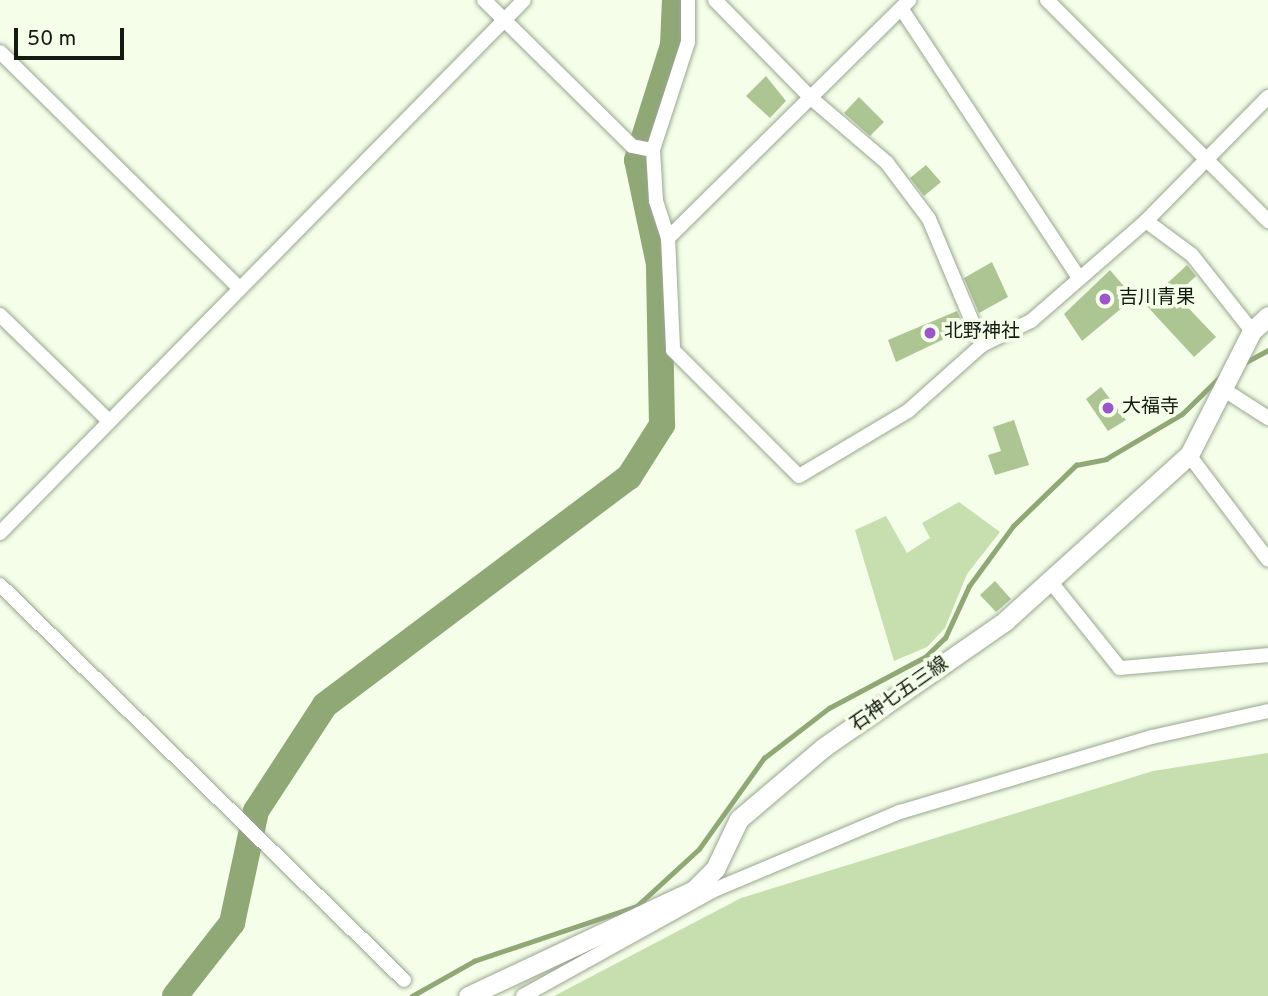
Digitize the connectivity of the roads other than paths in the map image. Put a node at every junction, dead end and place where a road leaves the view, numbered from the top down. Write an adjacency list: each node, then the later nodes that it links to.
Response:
1 (484, 0): 7 (street)
2 (524, 0): 7 (street)
3 (688, 0): 11 (street)
4 (715, 0): 9 (street)
5 (1047, 0): 12 (street)
6 (905, 4): 9 (street); 16 (street)
7 (505, 20): 11 (street); 17 (street)
8 (0, 52): 17 (street)
9 (811, 97): 15 (street); 21 (street)
10 (1268, 97): 12 (street)
11 (651, 149): 15 (street)
12 (1207, 159): 13 (street); 14 (street)
13 (1146, 221): 16 (street); 20 (street)
14 (1268, 221)
15 (668, 238): 21 (street)
16 (1079, 278): 21 (street)
17 (237, 287): 24 (street)
18 (0, 315): 24 (street)
19 (1268, 316): 20 (main road, 石神七五三線)
20 (1252, 331): 22 (main road, 石神七五三線)
21 (982, 345)
22 (1226, 391): 23 (street); 25 (main road, 石神七五三線)
23 (1268, 418)
24 (109, 421): 26 (street)
25 (1189, 455): 27 (street); 28 (main road, 石神七五三線)
26 (0, 533)
27 (1268, 560)
28 (1051, 582): 30 (street); 33 (main road, 石神七五三線)
29 (0, 585): 32 (street)
30 (1268, 655)
31 (1268, 711): 34 (street)
32 (404, 980)
33 (468, 996)
34 (523, 996)

